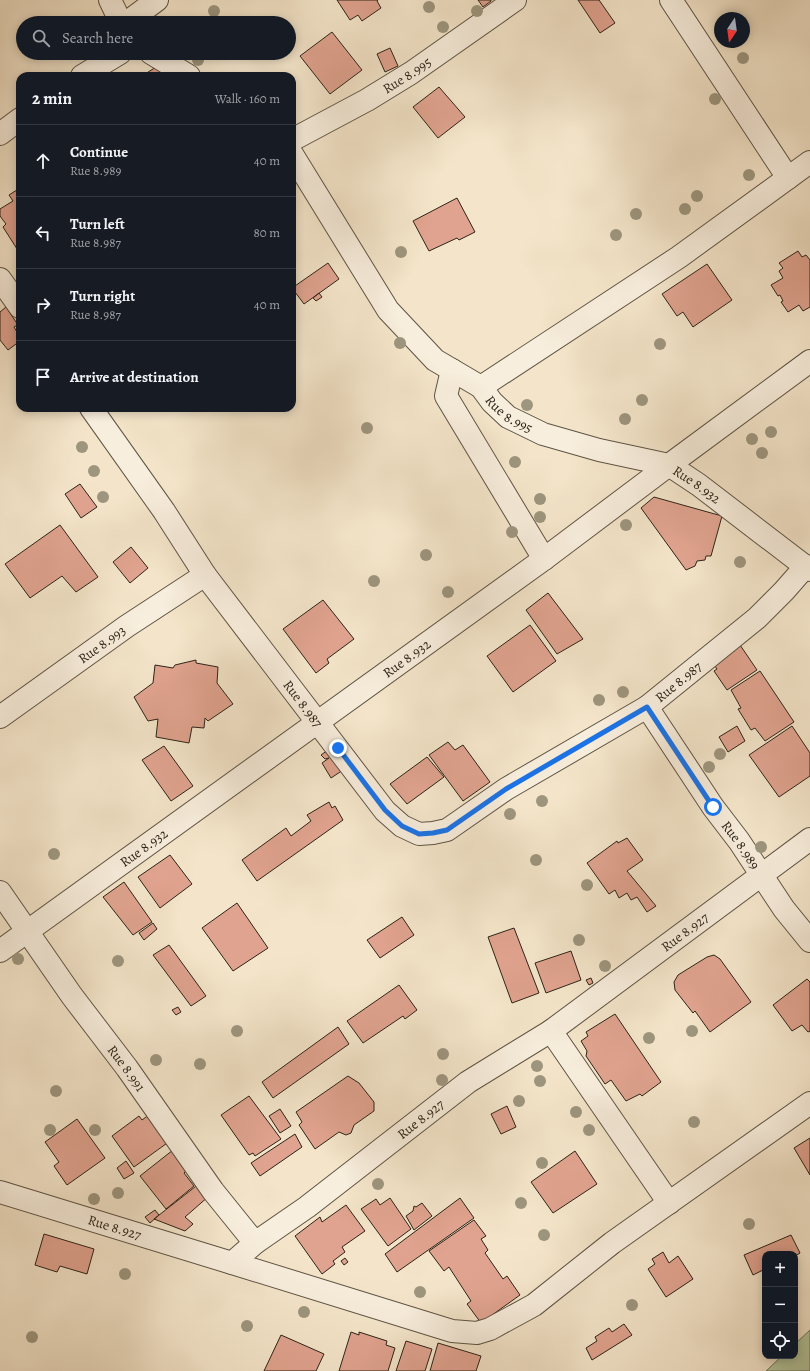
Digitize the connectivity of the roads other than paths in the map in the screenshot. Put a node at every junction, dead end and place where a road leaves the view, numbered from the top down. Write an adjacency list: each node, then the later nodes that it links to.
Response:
1 (110, 0): 5 (street)
2 (156, 0): 6 (street)
3 (515, 0): 13 (street, Rue 8.995)
4 (671, 0): 16 (street)
5 (118, 16)
6 (135, 16)
7 (108, 60): 9 (street)
8 (163, 60): 10 (street)
9 (89, 72)
10 (182, 72)
11 (16, 122): 12 (street)
12 (0, 134)
13 (296, 138)
14 (296, 160): 20 (street, Rue 8.995)
15 (810, 162): 16 (street)
16 (788, 178): 21 (street)
17 (0, 279): 18 (street)
18 (16, 301)
19 (810, 360): 23 (street)
20 (452, 370): 21 (street, Rue 8.995); 24 (street)
21 (482, 387): 23 (street, Rue 8.995)
22 (94, 412): 26 (street, Rue 8.987)
23 (669, 465): 24 (street, Rue 8.932); 25 (street, Rue 8.932)
24 (544, 559): 29 (street, Rue 8.932)
25 (808, 568): 27 (street, Rue 8.987)
26 (205, 575): 28 (street, Rue 8.993); 29 (street, Rue 8.987)
27 (647, 707): 29 (street, Rue 8.987); 31 (street, Rue 8.989)
28 (0, 717)
29 (318, 723): 33 (street, Rue 8.932)
30 (810, 839): 31 (street, Rue 8.927)
31 (760, 874): 34 (street, Rue 8.989); 36 (street, Rue 8.927)
32 (0, 892): 33 (street, Rue 8.991)
33 (27, 932): 35 (street, Rue 8.932); 40 (street, Rue 8.991)
34 (810, 941)
35 (0, 951)
36 (551, 1031): 39 (street); 40 (street, Rue 8.927)
37 (810, 1103): 39 (street)
38 (0, 1192): 41 (street, Rue 8.927)
39 (669, 1203): 41 (street)
40 (255, 1243): 41 (street, Rue 8.927)
41 (232, 1263)

